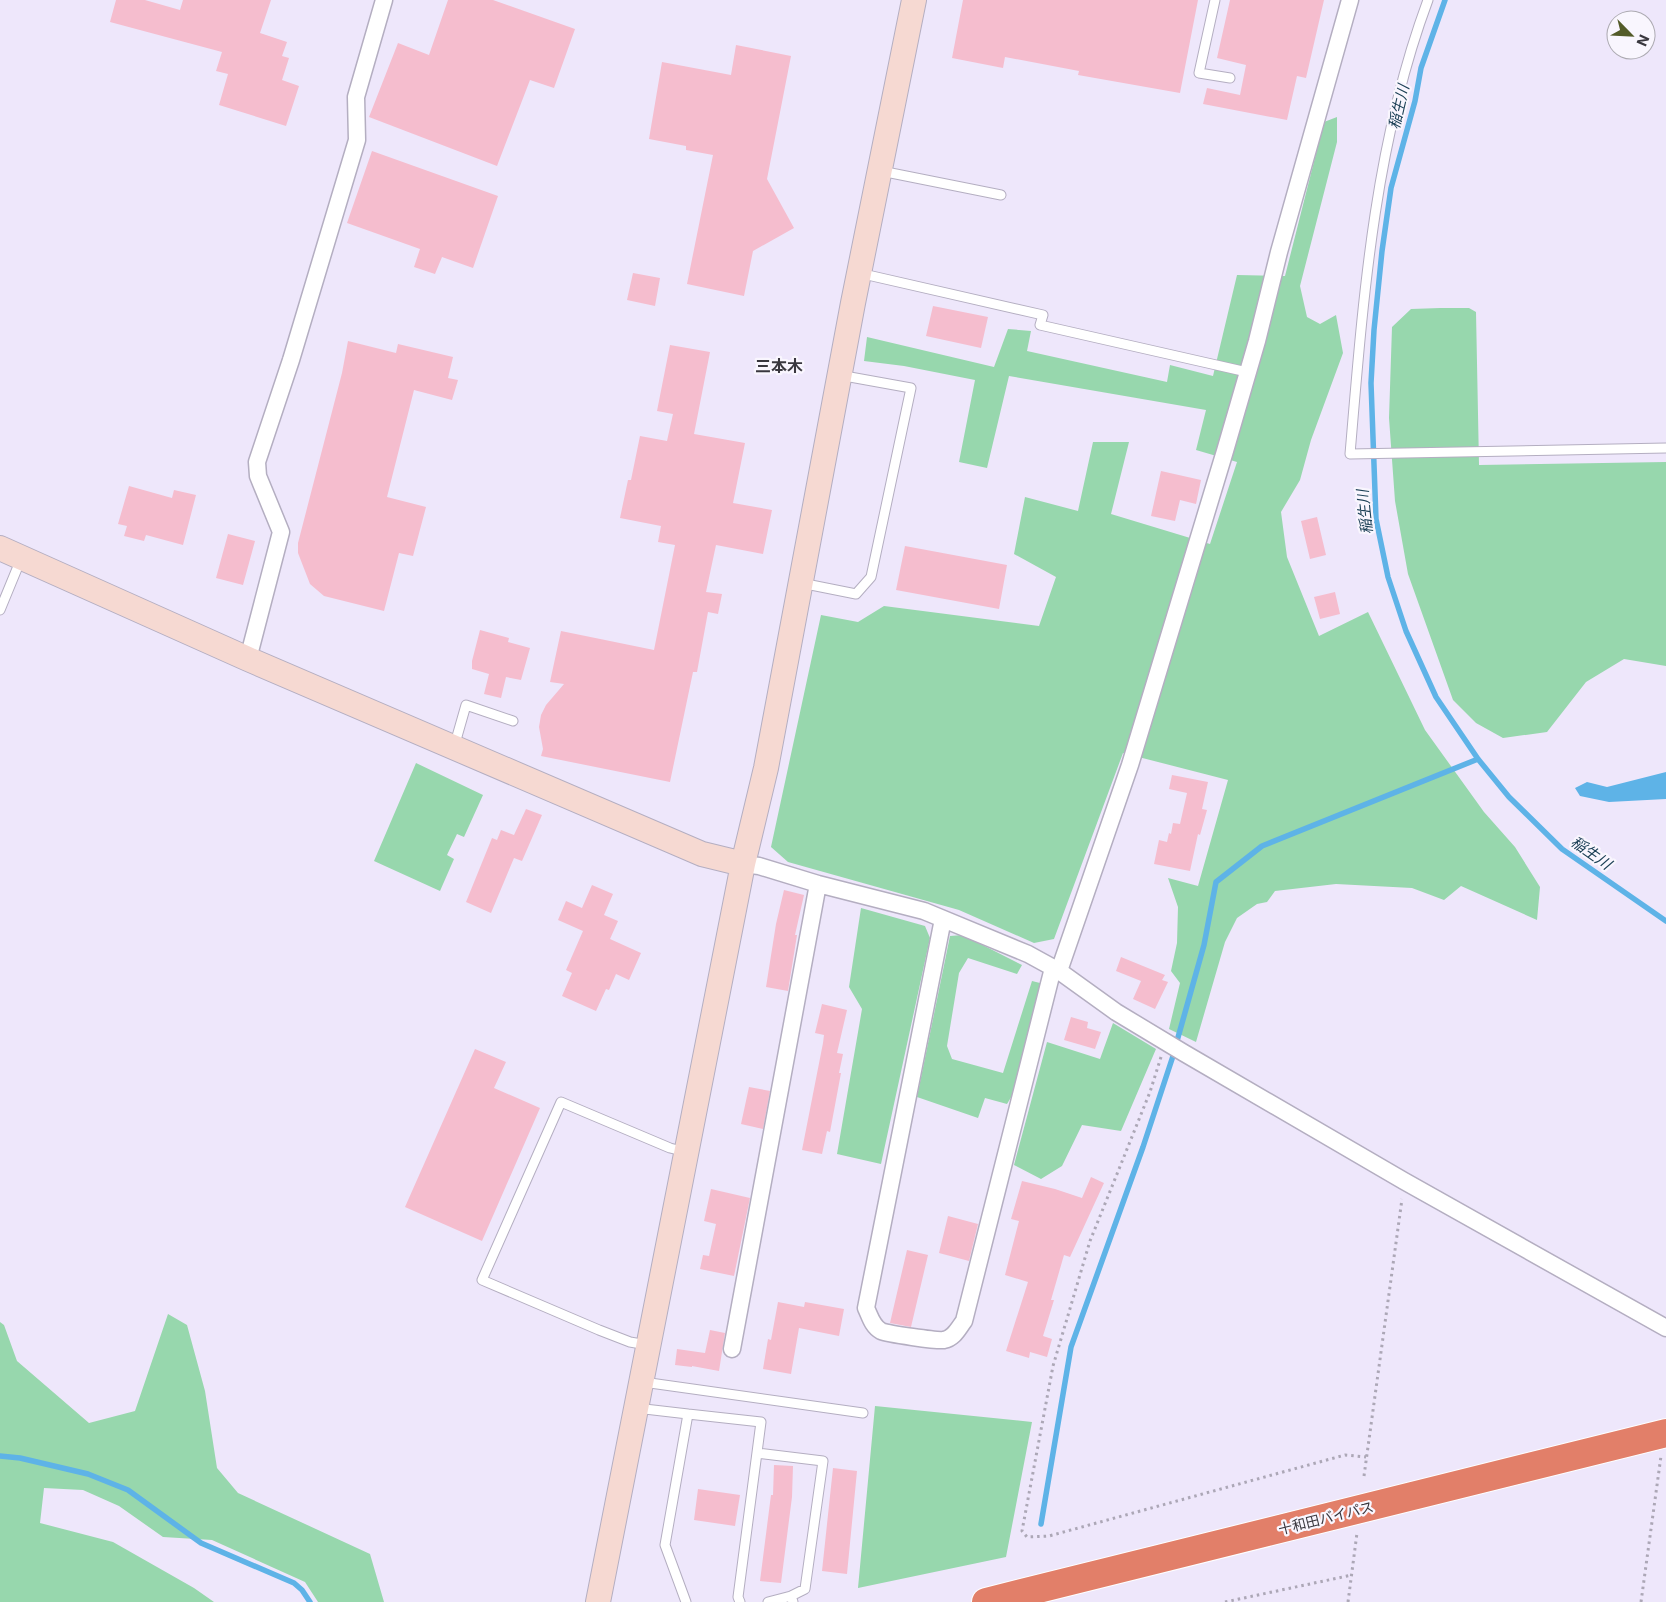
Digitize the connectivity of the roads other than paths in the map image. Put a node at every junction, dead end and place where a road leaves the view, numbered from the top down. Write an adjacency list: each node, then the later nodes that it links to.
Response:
1 (384, 0): 17 (street)
2 (914, 0): 7 (street)
3 (1214, 0): 6 (lane)
4 (1350, 0): 10 (street)
5 (1428, 0): 12 (lane)
6 (1230, 78)
7 (879, 170): 8 (lane); 9 (street)
8 (1001, 195)
9 (859, 273): 10 (lane); 11 (street)
10 (1247, 372): 23 (street)
11 (839, 375): 15 (street); 15 (lane)
12 (1666, 448)
13 (0, 548): 14 (street)
14 (22, 557): 16 (lane); 17 (street)
15 (800, 583): 20 (street)
16 (0, 610)
17 (248, 659): 19 (street)
18 (513, 721): 19 (lane)
19 (454, 747): 20 (street)
20 (743, 864): 21 (street); 24 (street)
21 (818, 884): 22 (street); 27 (street)
22 (943, 919): 23 (street); 23 (street)
23 (1056, 969): 25 (street)
24 (687, 1152): 26 (street); 26 (lane)
25 (1666, 1328)
26 (649, 1346): 28 (street)
27 (732, 1350)
28 (641, 1382): 29 (street); 30 (lane)
29 (636, 1408): 31 (lane); 35 (street)
30 (863, 1413)
31 (688, 1414): 33 (lane); 36 (lane)
32 (1663, 1444): 39 (highway, 十和田バイパス)
33 (757, 1453): 34 (lane); 37 (lane)
34 (792, 1599): 38 (lane)
35 (598, 1602)
36 (686, 1602)
37 (740, 1602)
38 (768, 1602)
39 (986, 1602)

